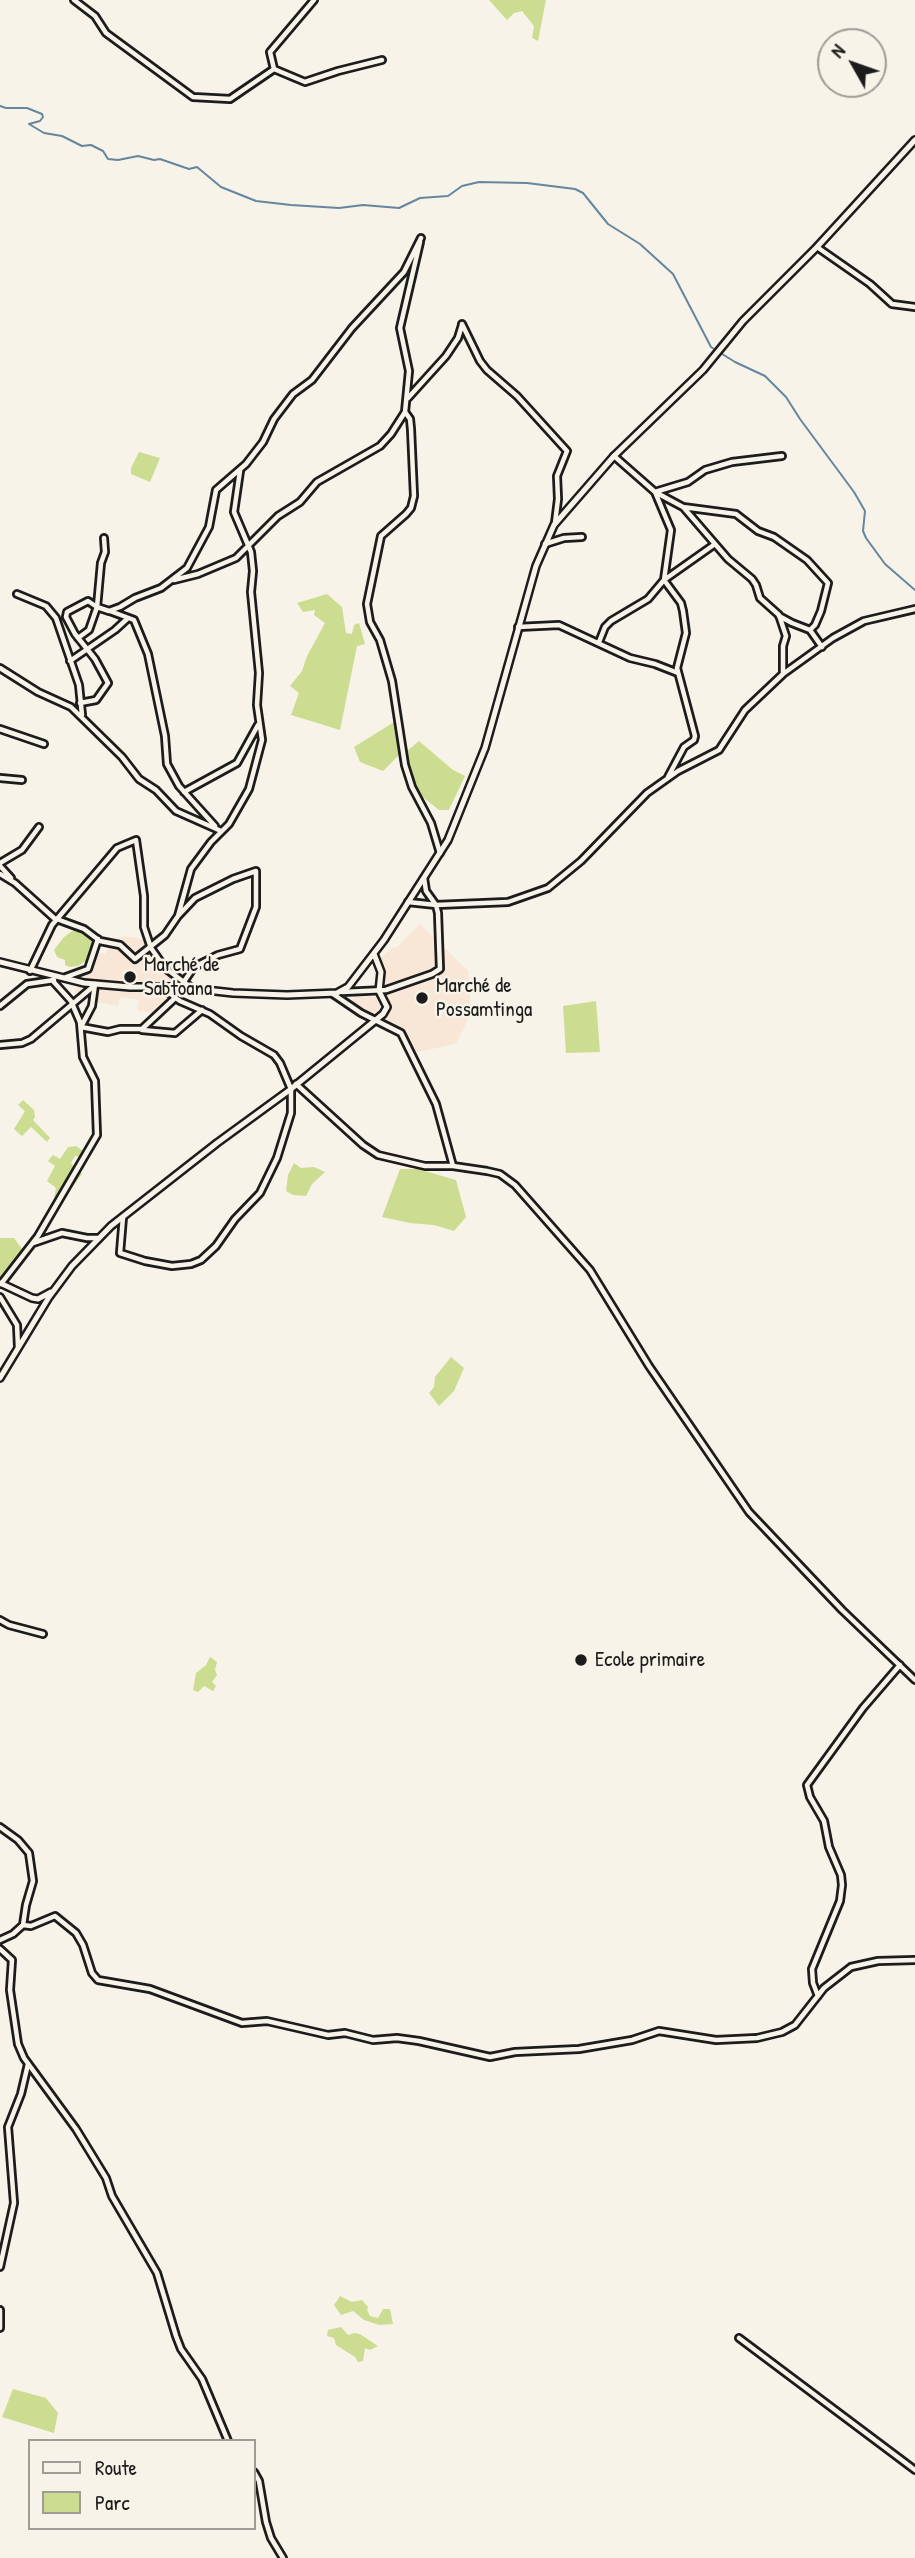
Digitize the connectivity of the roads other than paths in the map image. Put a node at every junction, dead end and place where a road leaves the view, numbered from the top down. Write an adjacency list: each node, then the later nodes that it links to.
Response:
1 (75, 0): 4 (street)
2 (314, 0): 4 (street)
3 (382, 60): 4 (street)
4 (274, 69)
5 (915, 140): 6 (street)
6 (817, 247): 7 (street); 10 (street)
7 (915, 307)
8 (407, 399): 9 (street); 12 (street); 15 (street)
9 (405, 412): 20 (street); 50 (street)
10 (614, 456): 13 (street); 15 (street)
11 (782, 456): 13 (street)
12 (240, 470): 20 (street); 22 (street)
13 (656, 492): 14 (street); 21 (street)
14 (683, 506): 19 (street); 30 (street)
15 (554, 525): 18 (street)
16 (582, 537): 18 (street)
17 (104, 538): 24 (street)
18 (544, 544): 29 (street)
19 (715, 544): 21 (street); 27 (street)
20 (249, 547): 22 (street); 41 (street)
21 (664, 580): 32 (street); 37 (street)
22 (172, 581): 26 (street)
23 (17, 594): 35 (street)
24 (97, 607): 26 (street); 31 (street); 31 (street)
25 (915, 609): 33 (street)
26 (109, 611): 28 (street)
27 (779, 615): 30 (street); 38 (street)
28 (127, 619): 34 (street); 47 (street)
29 (518, 627): 32 (street); 50 (street)
30 (810, 629): 33 (street)
31 (78, 638): 34 (street)
32 (599, 642): 37 (street)
33 (822, 647): 38 (street)
34 (87, 648): 35 (street); 39 (street)
35 (69, 661): 39 (street)
36 (0, 668): 40 (street)
37 (678, 673): 45 (street)
38 (783, 674): 45 (street)
39 (80, 704): 40 (street)
40 (82, 716): 49 (street)
41 (260, 721): 47 (street); 49 (street)
42 (0, 729): 43 (street)
43 (44, 744)
44 (1, 777): 46 (street)
45 (668, 777): 56 (street)
46 (22, 780)
47 (184, 792): 49 (street)
48 (39, 827): 51 (street)
49 (221, 831): 57 (street)
50 (440, 854): 53 (street)
51 (0, 864): 54 (street)
52 (0, 874): 54 (street)
53 (424, 878): 55 (street); 56 (street)
54 (15, 883): 58 (street)
55 (408, 902): 56 (street); 61 (street)
56 (436, 905): 70 (street)
57 (178, 916): 60 (street); 66 (street)
58 (58, 920): 59 (street); 60 (street); 63 (street)
59 (98, 939): 60 (street); 64 (street)
60 (151, 948): 66 (street)
61 (374, 954): 70 (street); 71 (street)
62 (0, 962): 63 (street)
63 (30, 971): 64 (street)
64 (59, 978): 65 (street); 67 (street)
65 (52, 980): 74 (street); 75 (street)
66 (183, 983): 69 (street)
67 (95, 984): 68 (street); 74 (street); 78 (street)
68 (160, 986): 69 (street); 73 (street)
69 (193, 988): 72 (street)
70 (379, 991): 71 (street); 77 (street)
71 (342, 992): 72 (street)
72 (333, 994): 77 (street)
73 (175, 998): 76 (street); 79 (street)
74 (73, 1004): 78 (street); 80 (street)
75 (0, 1006)
76 (202, 1010): 79 (street); 81 (street)
77 (377, 1020): 81 (street); 82 (street)
78 (81, 1027): 79 (street); 85 (street)
79 (142, 1030)
80 (0, 1045)
81 (293, 1087): 82 (street); 83 (street); 83 (street)
82 (453, 1167): 93 (street)
83 (122, 1217): 84 (street)
84 (99, 1238): 85 (street); 87 (street)
85 (32, 1243): 86 (street)
86 (0, 1284): 87 (street)
87 (54, 1291): 89 (street)
88 (0, 1297): 89 (street)
89 (18, 1350): 90 (street)
90 (0, 1378)
91 (0, 1620): 92 (street)
92 (43, 1634)
93 (900, 1665): 94 (street); 100 (street)
94 (915, 1680)
95 (0, 1827): 96 (street)
96 (23, 1925): 97 (street); 100 (street)
97 (0, 1940)
98 (0, 1949): 101 (street)
99 (915, 1960): 100 (street)
100 (818, 1996)
101 (28, 2064): 102 (street); 106 (street)
102 (0, 2267)
103 (0, 2310): 104 (street)
104 (0, 2328)
105 (739, 2338): 107 (street)
106 (227, 2439)
107 (915, 2469)
108 (256, 2476): 109 (street)
109 (283, 2558)

